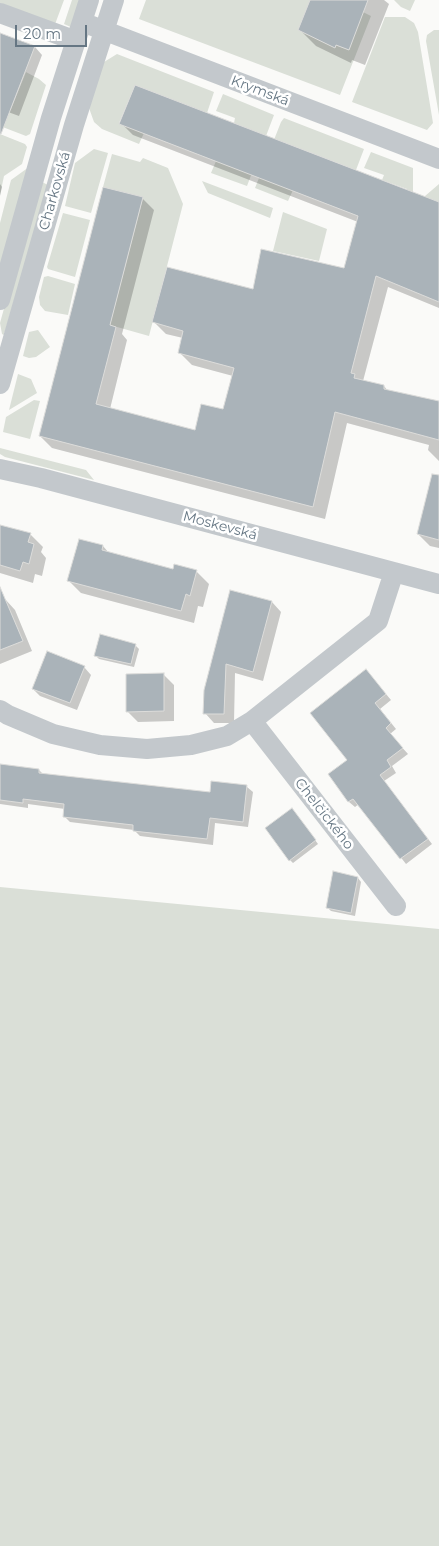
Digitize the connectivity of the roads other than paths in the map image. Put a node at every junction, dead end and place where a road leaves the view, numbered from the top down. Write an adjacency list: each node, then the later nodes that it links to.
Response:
1 (89, 0): 5 (street, Charkovská)
2 (114, 0): 4 (street, Charkovská)
3 (0, 13): 5 (street, Krymská)
4 (104, 30): 5 (street, Krymská); 6 (street, Krymská); 8 (street, Charkovská)
5 (79, 31): 7 (street, Charkovská)
6 (439, 159)
7 (0, 300)
8 (0, 384)
9 (0, 469): 10 (street, Moskevská)
10 (394, 572): 11 (street, Moskevská); 13 (street)
11 (439, 584)
12 (0, 710): 13 (street)
13 (252, 721): 14 (street, Chelčického)
14 (396, 906)

